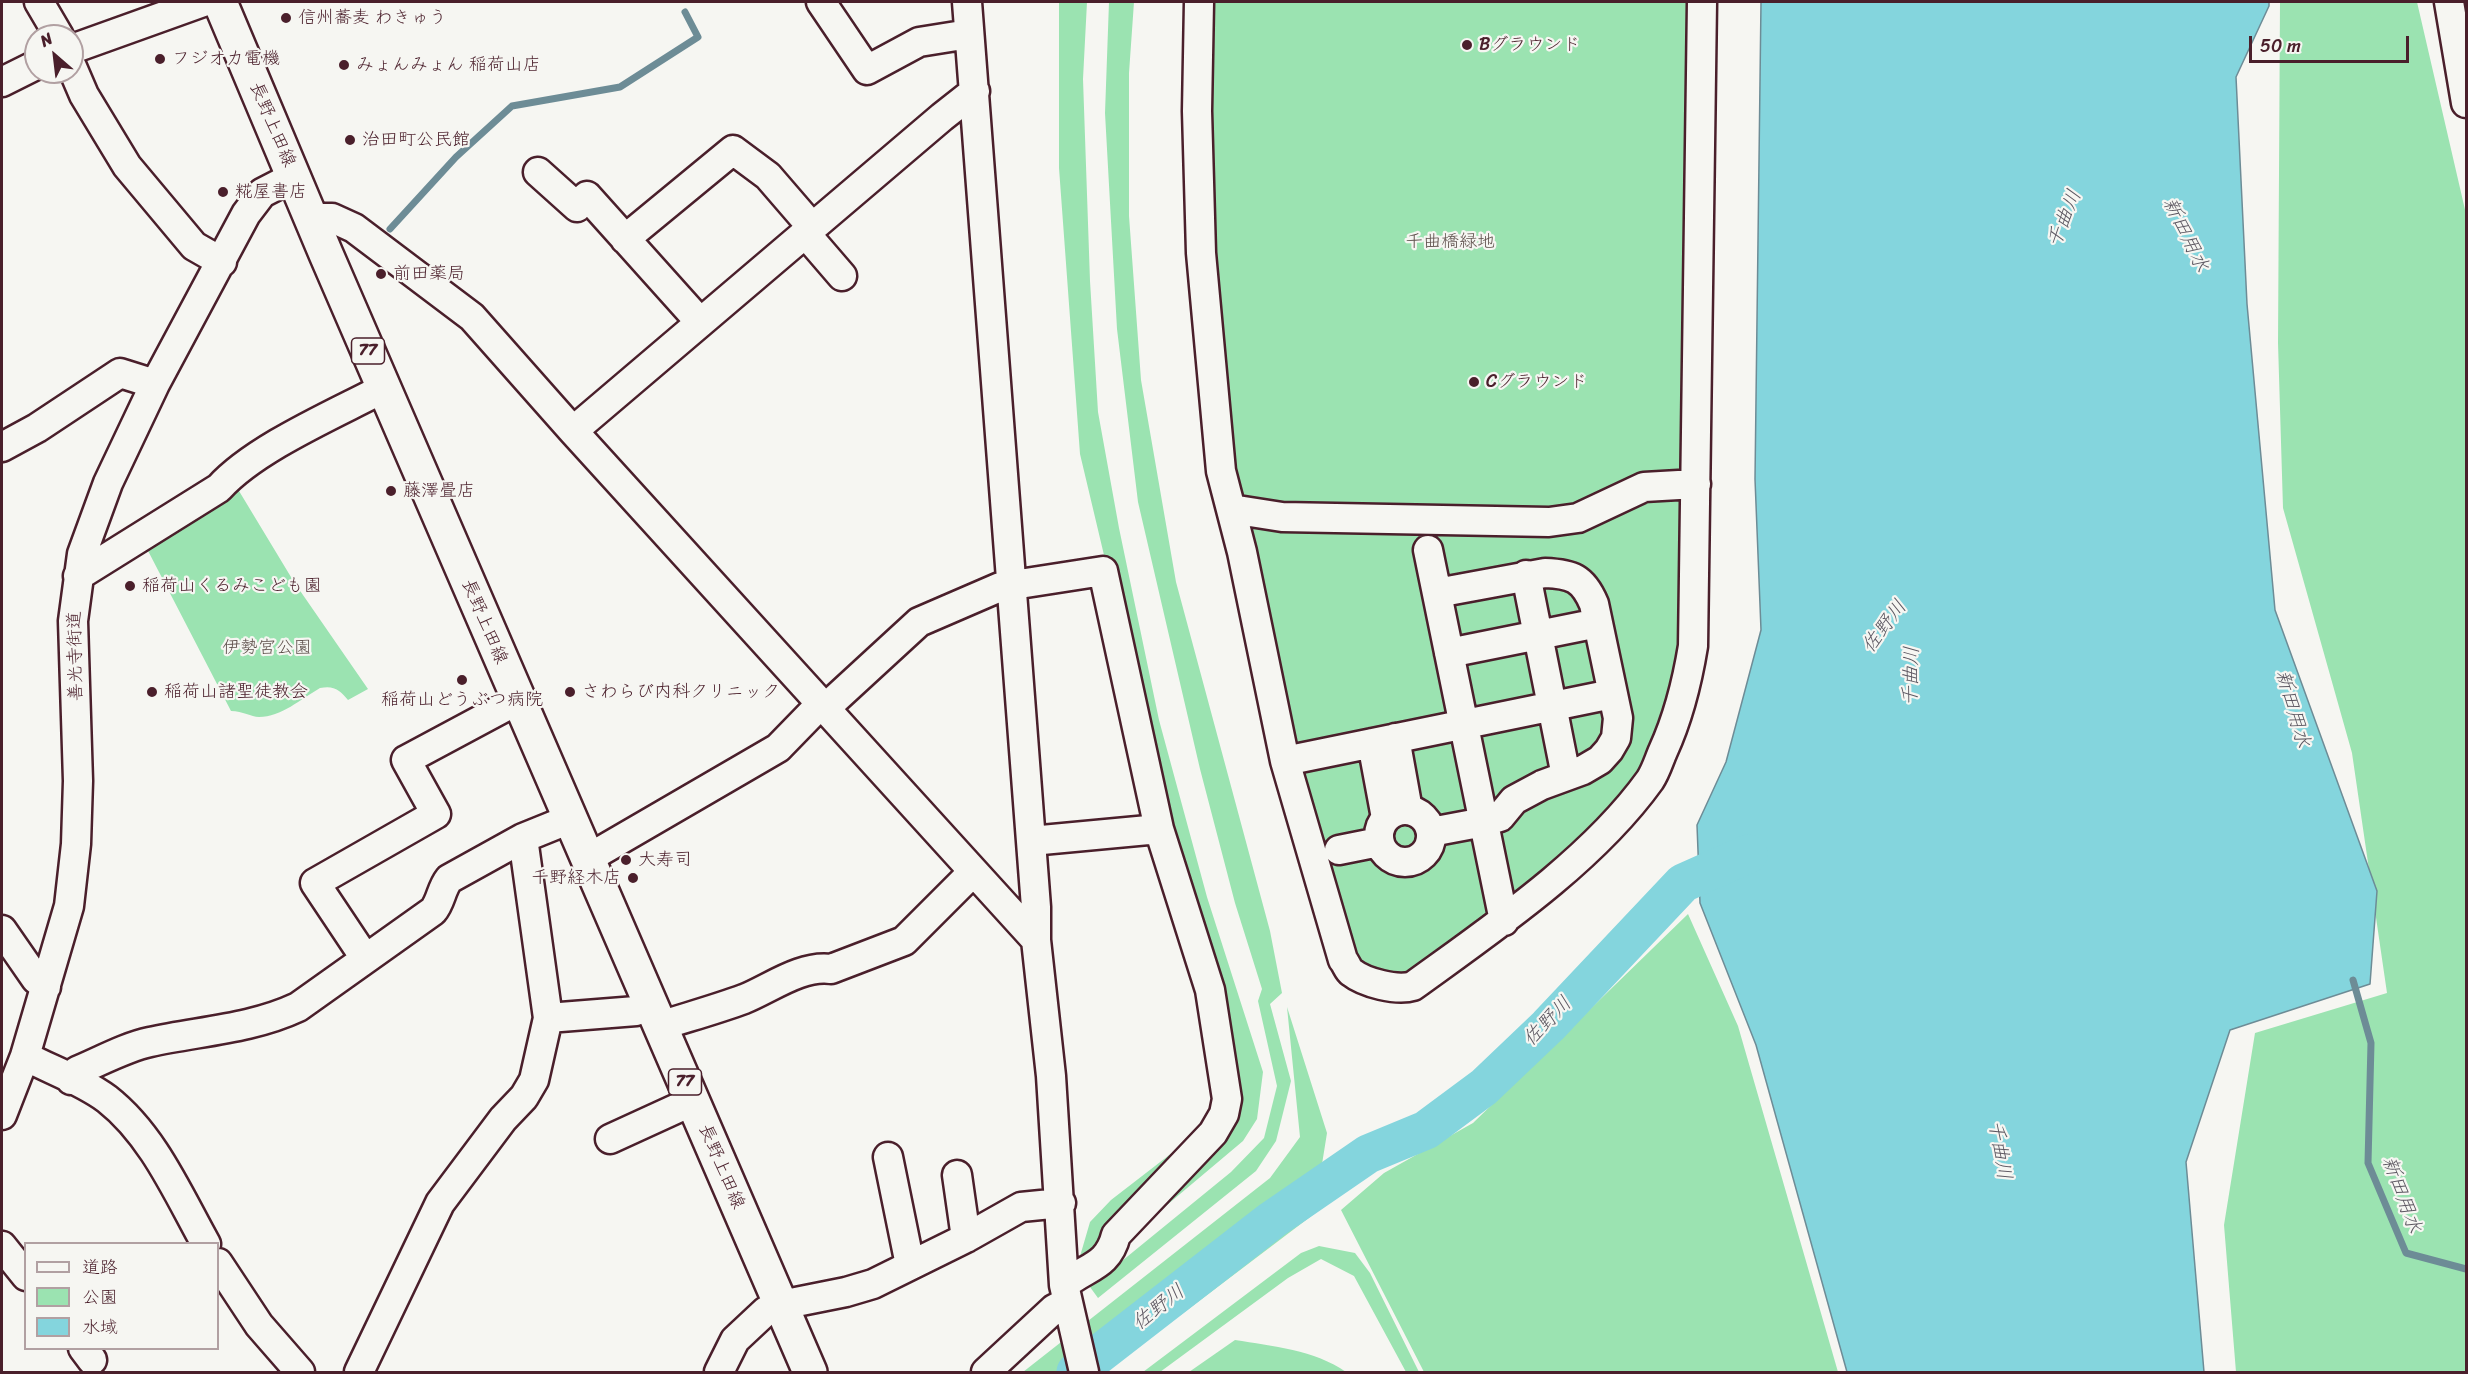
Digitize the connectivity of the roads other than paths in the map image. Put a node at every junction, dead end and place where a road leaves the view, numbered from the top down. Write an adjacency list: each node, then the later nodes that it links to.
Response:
1 (39, 2): 9 (street)
2 (203, 2): 11 (street)
3 (220, 2): 18 (main road, 長野上田線 / 77)
4 (821, 2): 10 (street)
5 (967, 2): 10 (street)
6 (1198, 2): 30 (street)
7 (1702, 2): 29 (street)
8 (2449, 2): 16 (street)
9 (52, 24)
10 (969, 34): 15 (street)
11 (84, 45)
12 (24, 71): 13 (street)
13 (2, 82)
14 (80, 84): 22 (street)
15 (975, 91): 20 (street); 34 (street)
16 (2466, 103)
17 (538, 172): 21 (street)
18 (293, 177): 19 (main road, 長野上田線 / 77); 22 (street, 善光寺街道)
19 (310, 218): 26 (main road, 長野上田線 / 77); 27 (street)
20 (809, 230): 21 (street); 23 (street); 24 (street)
21 (625, 239): 24 (street)
22 (222, 262): 25 (street, 善光寺街道)
23 (842, 276)
24 (700, 322): 27 (street)
25 (155, 384): 28 (street); 32 (street, 善光寺街道)
26 (384, 388): 32 (street); 40 (main road, 長野上田線 / 77)
27 (573, 431): 41 (street)
28 (2, 447)
29 (1696, 484): 30 (street); 57 (street)
30 (1231, 509): 45 (street)
31 (1428, 550): 35 (street)
32 (78, 576): 61 (street, 善光寺街道)
33 (1526, 576): 35 (street); 36 (street); 37 (street)
34 (1011, 586): 41 (street); 50 (street); 53 (street)
35 (1437, 593): 38 (street)
36 (1598, 623): 37 (street); 39 (street)
37 (1538, 635): 38 (street); 42 (street)
38 (1449, 653): 43 (street)
39 (1612, 693): 42 (street); 46 (street)
40 (518, 700): 47 (main road, 長野上田線 / 77); 60 (street)
41 (822, 706): 55 (street); 56 (street)
42 (1552, 706): 43 (street); 46 (street)
43 (1464, 724): 44 (street); 48 (street)
44 (1384, 741): 45 (street); 49 (street)
45 (1285, 761): 57 (street)
46 (1566, 776): 48 (street)
47 (570, 819): 52 (street); 55 (main road, 長野上田線 / 77)
48 (1484, 822): 51 (street); 57 (street)
49 (1391, 823): 51 (street); 51 (street); 54 (street)
50 (1159, 829): 53 (street); 78 (street)
51 (1431, 832)
52 (523, 838): 60 (street); 63 (street)
53 (1031, 841): 58 (street)
54 (1339, 850)
55 (587, 859): 62 (main road, 長野上田線 / 77)
56 (973, 872): 58 (street); 62 (street)
57 (1504, 921)
58 (1036, 940): 71 (street)
59 (6, 949): 61 (street)
60 (365, 958): 65 (street)
61 (46, 987): 64 (street, 善光寺街道)
62 (656, 1016): 63 (street); 66 (main road, 長野上田線 / 77)
63 (548, 1018): 81 (street)
64 (25, 1056): 65 (street); 67 (street, 善光寺街道)
65 (71, 1080): 73 (street)
66 (693, 1101): 68 (street); 79 (main road, 長野上田線 / 77)
67 (2, 1115)
68 (610, 1139)
69 (888, 1157): 76 (street)
70 (957, 1175): 72 (street)
71 (1061, 1203): 72 (street); 78 (street)
72 (966, 1238): 76 (street)
73 (205, 1242)
74 (2, 1246): 77 (street)
75 (219, 1264): 80 (street)
76 (910, 1265): 79 (street)
77 (24, 1274)
78 (1066, 1298): 84 (street); 85 (street)
79 (781, 1305): 82 (street); 83 (main road, 長野上田線 / 77)
80 (300, 1372)
81 (359, 1372)
82 (719, 1372)
83 (810, 1372)
84 (986, 1372)
85 (1084, 1372)

